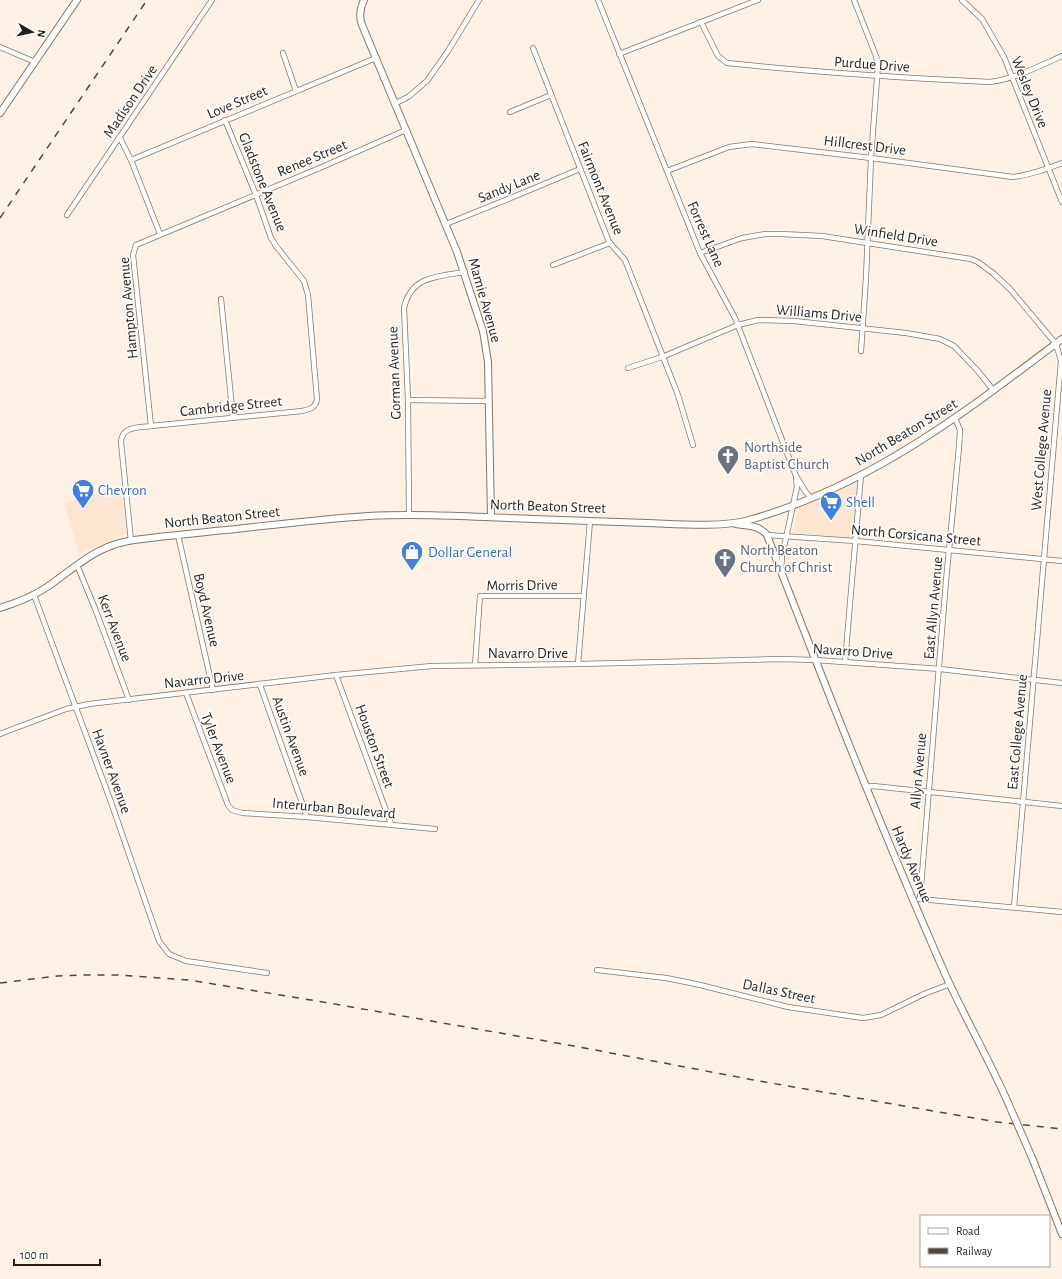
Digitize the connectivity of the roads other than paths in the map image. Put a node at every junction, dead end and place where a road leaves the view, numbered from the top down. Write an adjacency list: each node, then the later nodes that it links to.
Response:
1 (77, 0): 16 (street)
2 (212, 0): 26 (street, Madison Drive)
3 (364, 0): 15 (street, Mamie Avenue)
4 (479, 0): 21 (street)
5 (598, 0): 13 (street, Forrest Lane)
6 (758, 0): 9 (street)
7 (854, 0): 17 (street)
8 (962, 0): 18 (street, Wesley Drive)
9 (701, 22): 13 (street); 17 (street, Purdue Drive)
10 (0, 47): 16 (street)
11 (533, 48): 20 (street, Fairmont Avenue)
12 (284, 53): 19 (street)
13 (619, 54): 32 (street, Forrest Lane)
14 (1062, 56): 18 (street, Purdue Drive)
15 (376, 58): 19 (street, Love Street); 21 (street, Mamie Avenue)
16 (36, 62): 23 (street)
17 (878, 76): 18 (street, Purdue Drive); 27 (street)
18 (1012, 77): 30 (street, Wesley Drive)
19 (296, 91): 24 (street, Love Street)
20 (551, 95): 22 (street); 31 (street, Fairmont Avenue)
21 (394, 104): 25 (street, Mamie Avenue)
22 (510, 112)
23 (0, 113)
24 (225, 120): 28 (street, Love Street); 33 (street, Gladstone Avenue)
25 (406, 130): 33 (street, Renee Street); 36 (street, Mamie Avenue)
26 (120, 138): 28 (street); 35 (street, Madison Drive)
27 (870, 158): 30 (street, Hillcrest Drive); 32 (street, Hillcrest Drive); 39 (street)
28 (131, 160): 37 (street)
29 (1062, 163): 30 (street, Hillcrest Drive)
30 (1049, 168): 34 (street, Wesley Drive)
31 (580, 169): 36 (street, Sandy Lane); 38 (street, Fairmont Avenue)
32 (666, 171): 40 (street, Forrest Lane)
33 (256, 195): 37 (street, Renee Street); 54 (street, Gladstone Avenue)
34 (1062, 202)
35 (67, 215)
36 (446, 224): 42 (street, Mamie Avenue)
37 (160, 234): 57 (street, Hampton Avenue)
38 (610, 243): 41 (street); 49 (street, Fairmont Avenue)
39 (868, 243): 40 (street, Winfield Drive); 45 (street); 47 (street, Winfield Drive)
40 (700, 253): 44 (street, Forrest Lane)
41 (553, 265)
42 (465, 272): 52 (street, Gorman Avenue); 53 (street, Mamie Avenue)
43 (221, 299): 55 (street)
44 (738, 325): 45 (street, Williams Drive); 49 (street, Williams Drive); 60 (street, Forrest Lane)
45 (863, 328): 48 (street); 51 (street, Williams Drive)
46 (1062, 339): 47 (street, North Beaton Street)
47 (1056, 344): 51 (street, North Beaton Street); 73 (street, West College Avenue)
48 (861, 351)
49 (662, 357): 50 (street, Williams Drive); 58 (street, Fairmont Avenue)
50 (628, 368)
51 (994, 391): 56 (street, North Beaton Street)
52 (408, 400): 53 (street); 63 (street, Gorman Avenue)
53 (488, 401): 64 (street, Mamie Avenue)
54 (312, 408): 55 (street, Cambridge Street)
55 (233, 418): 57 (street, Cambridge Street)
56 (955, 418): 59 (street, North Beaton Street); 72 (street, East Allyn Avenue)
57 (151, 426): 70 (street, Cambridge Street)
58 (693, 445)
59 (861, 475): 61 (street, North Beaton Street); 71 (street)
60 (796, 476): 61 (street, Forrest Lane); 62 (street, Forrest Lane)
61 (811, 498): 62 (street, North Beaton Street)
62 (794, 504): 66 (street, North Beaton Street); 69 (street, Forrest Lane)
63 (409, 515): 64 (street, North Beaton Street); 67 (street, North Beaton Street)
64 (491, 517): 65 (street, North Beaton Street)
65 (590, 521): 66 (street, North Beaton Street); 78 (street)
66 (730, 523): 68 (street)
67 (178, 535): 70 (street, North Beaton Street); 89 (street, Boyd Avenue)
68 (767, 535): 69 (street, North Corsicana Street); 76 (street, Hardy Avenue)
69 (786, 536): 71 (street, North Corsicana Street); 76 (street, Forrest Lane)
70 (131, 541): 75 (street, North Beaton Street)
71 (856, 542): 72 (street, North Corsicana Street); 81 (street)
72 (950, 550): 73 (street, North Corsicana Street); 84 (street, East Allyn Avenue)
73 (1044, 559): 74 (street, North Corsicana Street); 86 (street, East College Avenue)
74 (1062, 561)
75 (77, 565): 77 (street, North Beaton Street); 91 (street, Kerr Avenue)
76 (781, 570): 80 (street, Hardy Avenue)
77 (34, 595): 79 (street, North Beaton Street); 92 (street, Havner Avenue)
78 (584, 596): 82 (street); 83 (street, Morris Drive)
79 (0, 608)
80 (816, 660): 81 (street, Navarro Drive); 82 (street, Navarro Drive); 94 (street, Hardy Avenue)
81 (845, 662): 84 (street, Navarro Drive)
82 (578, 664): 83 (street, Navarro Drive)
83 (475, 665): 85 (street, Navarro Drive)
84 (940, 669): 86 (street, Navarro Drive); 95 (street, Allyn Avenue)
85 (336, 675): 88 (street, Navarro Drive); 100 (street, Houston Street)
86 (1034, 680): 87 (street, Navarro Drive); 96 (street, East College Avenue)
87 (1062, 683)
88 (260, 685): 89 (street, Navarro Drive); 99 (street, Austin Avenue)
89 (213, 690): 90 (street, Navarro Drive)
90 (186, 693): 91 (street, Navarro Drive); 98 (street, Tyler Avenue)
91 (129, 700): 92 (street, Navarro Drive)
92 (75, 706): 93 (street, Navarro Drive); 107 (street, Havner Avenue)
93 (0, 734)
94 (866, 788): 95 (street); 103 (street, Hardy Avenue)
95 (928, 792): 96 (street); 102 (street, Allyn Avenue)
96 (1023, 802): 97 (street); 104 (street, East College Avenue)
97 (1062, 806)
98 (232, 810): 99 (street, Interurban Boulevard)
99 (307, 817): 100 (street, Interurban Boulevard)
100 (391, 824): 101 (street, Interurban Boulevard)
101 (435, 829)
102 (920, 899): 103 (street); 104 (street)
103 (914, 902): 108 (street, Hardy Avenue)
104 (1014, 908): 105 (street)
105 (1062, 912)
106 (597, 970): 108 (street, Dallas Street)
107 (267, 973)
108 (950, 984): 109 (street, Hardy Avenue, bridge)
109 (1062, 1234)

